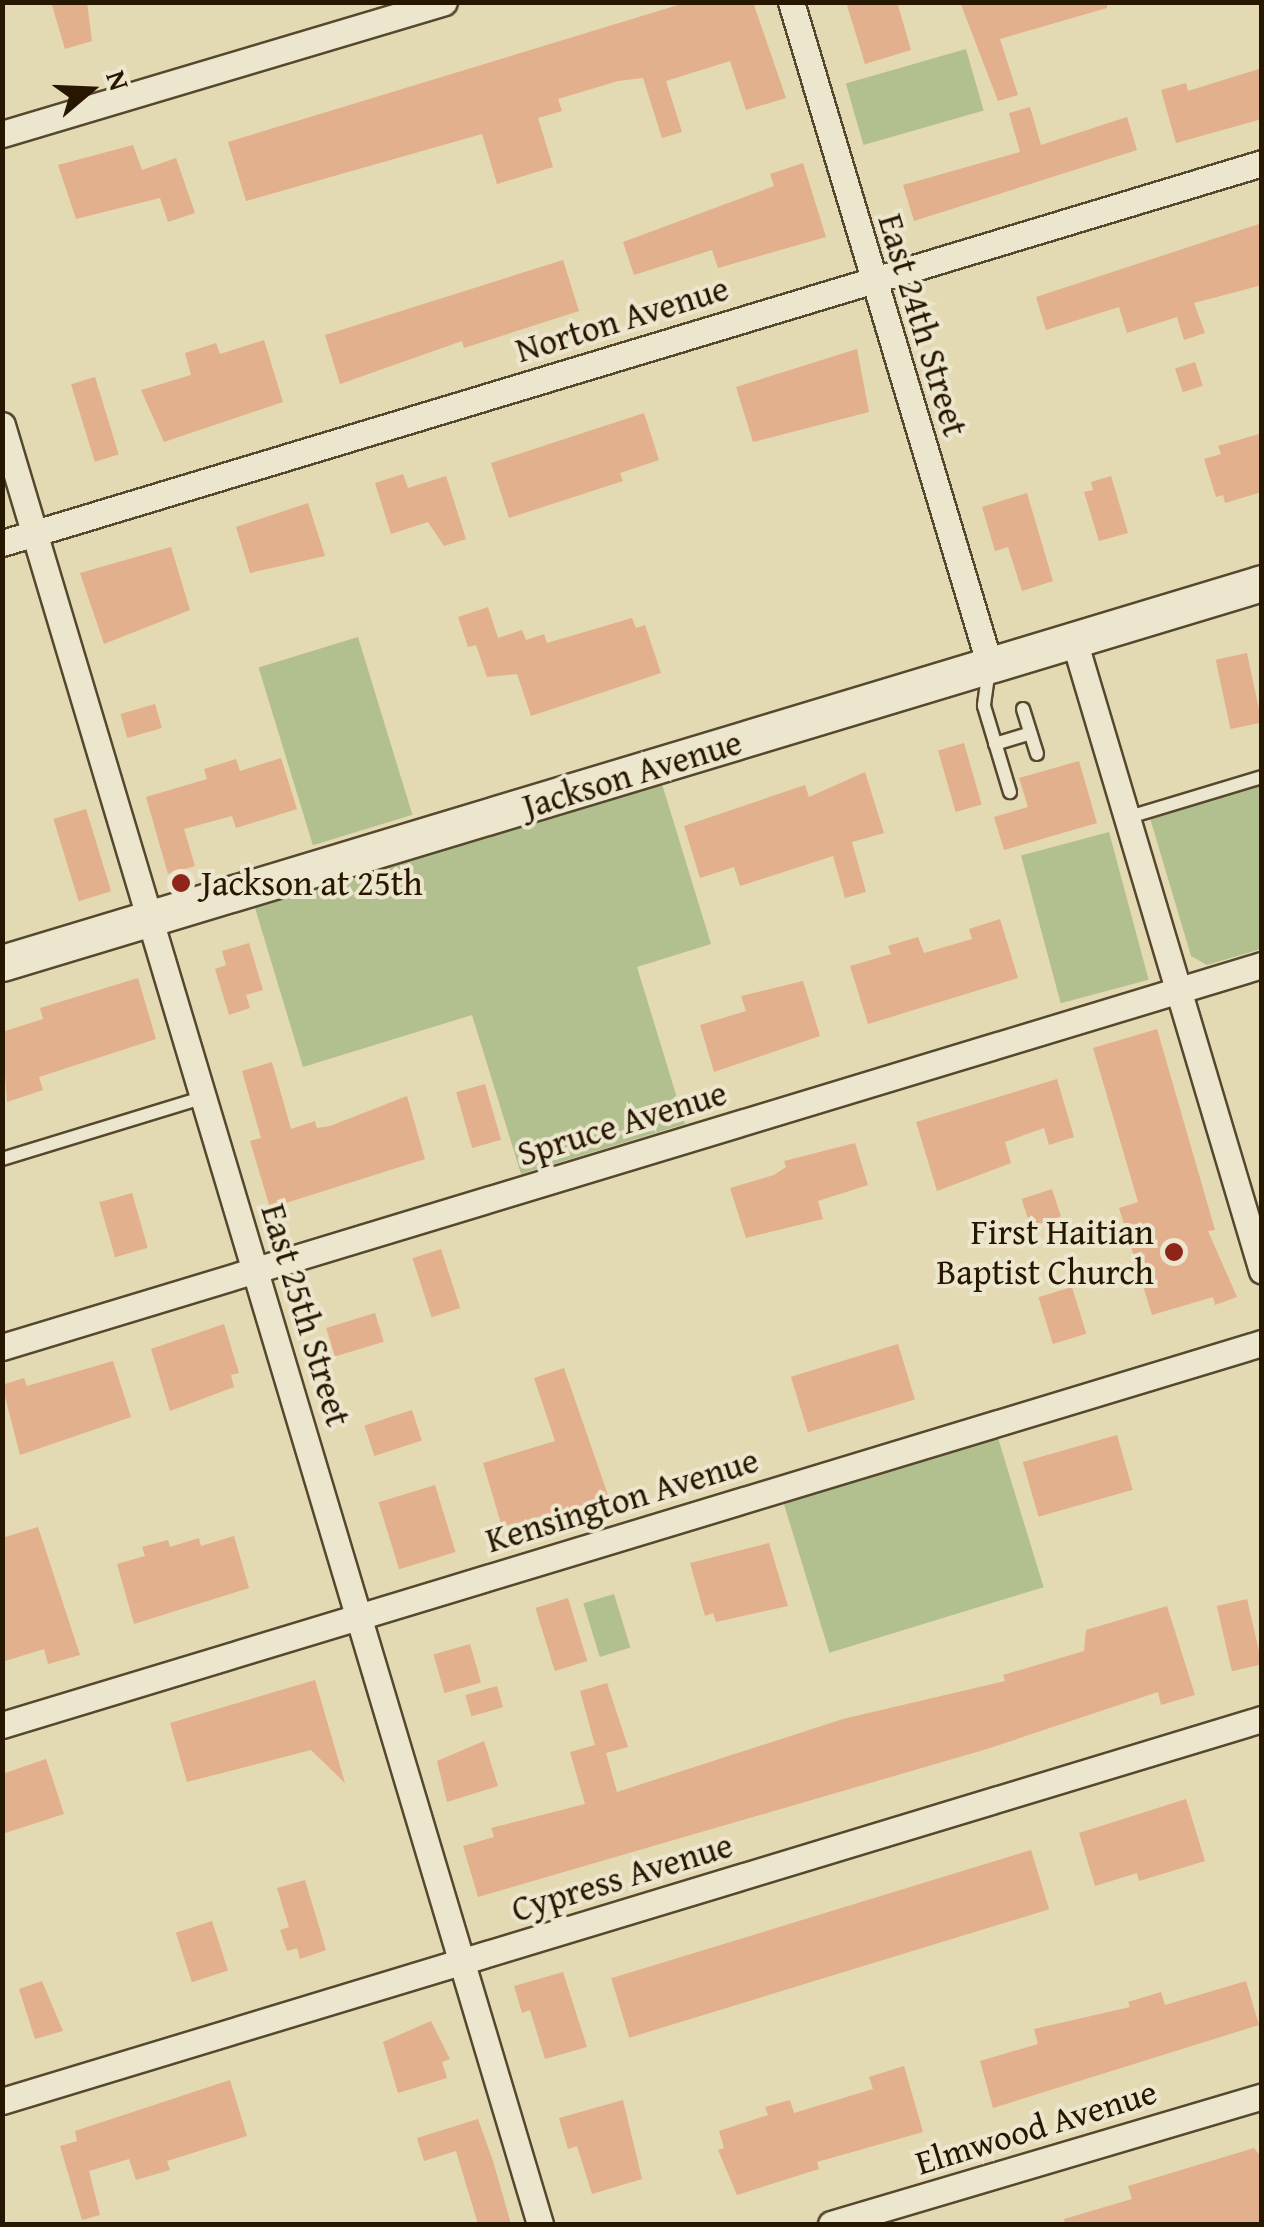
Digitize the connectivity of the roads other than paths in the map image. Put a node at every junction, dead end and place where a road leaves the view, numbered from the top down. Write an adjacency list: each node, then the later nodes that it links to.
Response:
1 (444, 2): 3 (street)
2 (792, 2): 5 (street, East 24th Street)
3 (2, 134)
4 (1262, 163): 5 (street, Norton Avenue)
5 (873, 280): 7 (street, Norton Avenue); 11 (street, East 24th Street)
6 (2, 426): 7 (street, East 25th Street)
7 (35, 533): 8 (street, Norton Avenue); 19 (street, East 25th Street)
8 (2, 543)
9 (1262, 583): 10 (street, Jackson Avenue)
10 (1074, 640): 11 (street, Jackson Avenue); 18 (street)
11 (990, 666): 14 (lane); 19 (street, Jackson Avenue)
12 (1023, 709): 13 (lane)
13 (1030, 733): 14 (lane); 15 (lane)
14 (996, 744): 17 (lane)
15 (1037, 754)
16 (1262, 777): 18 (lane)
17 (1010, 792)
18 (1126, 818): 22 (street)
19 (151, 918): 20 (street, Jackson Avenue); 23 (street, East 25th Street)
20 (2, 963)
21 (1262, 966): 22 (street, Spruce Avenue)
22 (1178, 990): 25 (street, Spruce Avenue); 26 (street)
23 (204, 1097): 24 (lane); 25 (street, East 25th Street)
24 (2, 1160)
25 (256, 1270): 28 (street, Spruce Avenue); 29 (street, East 25th Street)
26 (1262, 1271)
27 (1262, 1343): 29 (street, Kensington Avenue)
28 (2, 1347)
29 (360, 1616): 31 (street, Kensington Avenue); 32 (street, East 25th Street)
30 (1262, 1719): 32 (street, Cypress Avenue)
31 (2, 1725)
32 (461, 1962): 34 (street, Cypress Avenue); 35 (street, East 25th Street)
33 (1262, 2096): 36 (street, Elmwood Avenue)
34 (2, 2102)
35 (540, 2224)
36 (831, 2224)

